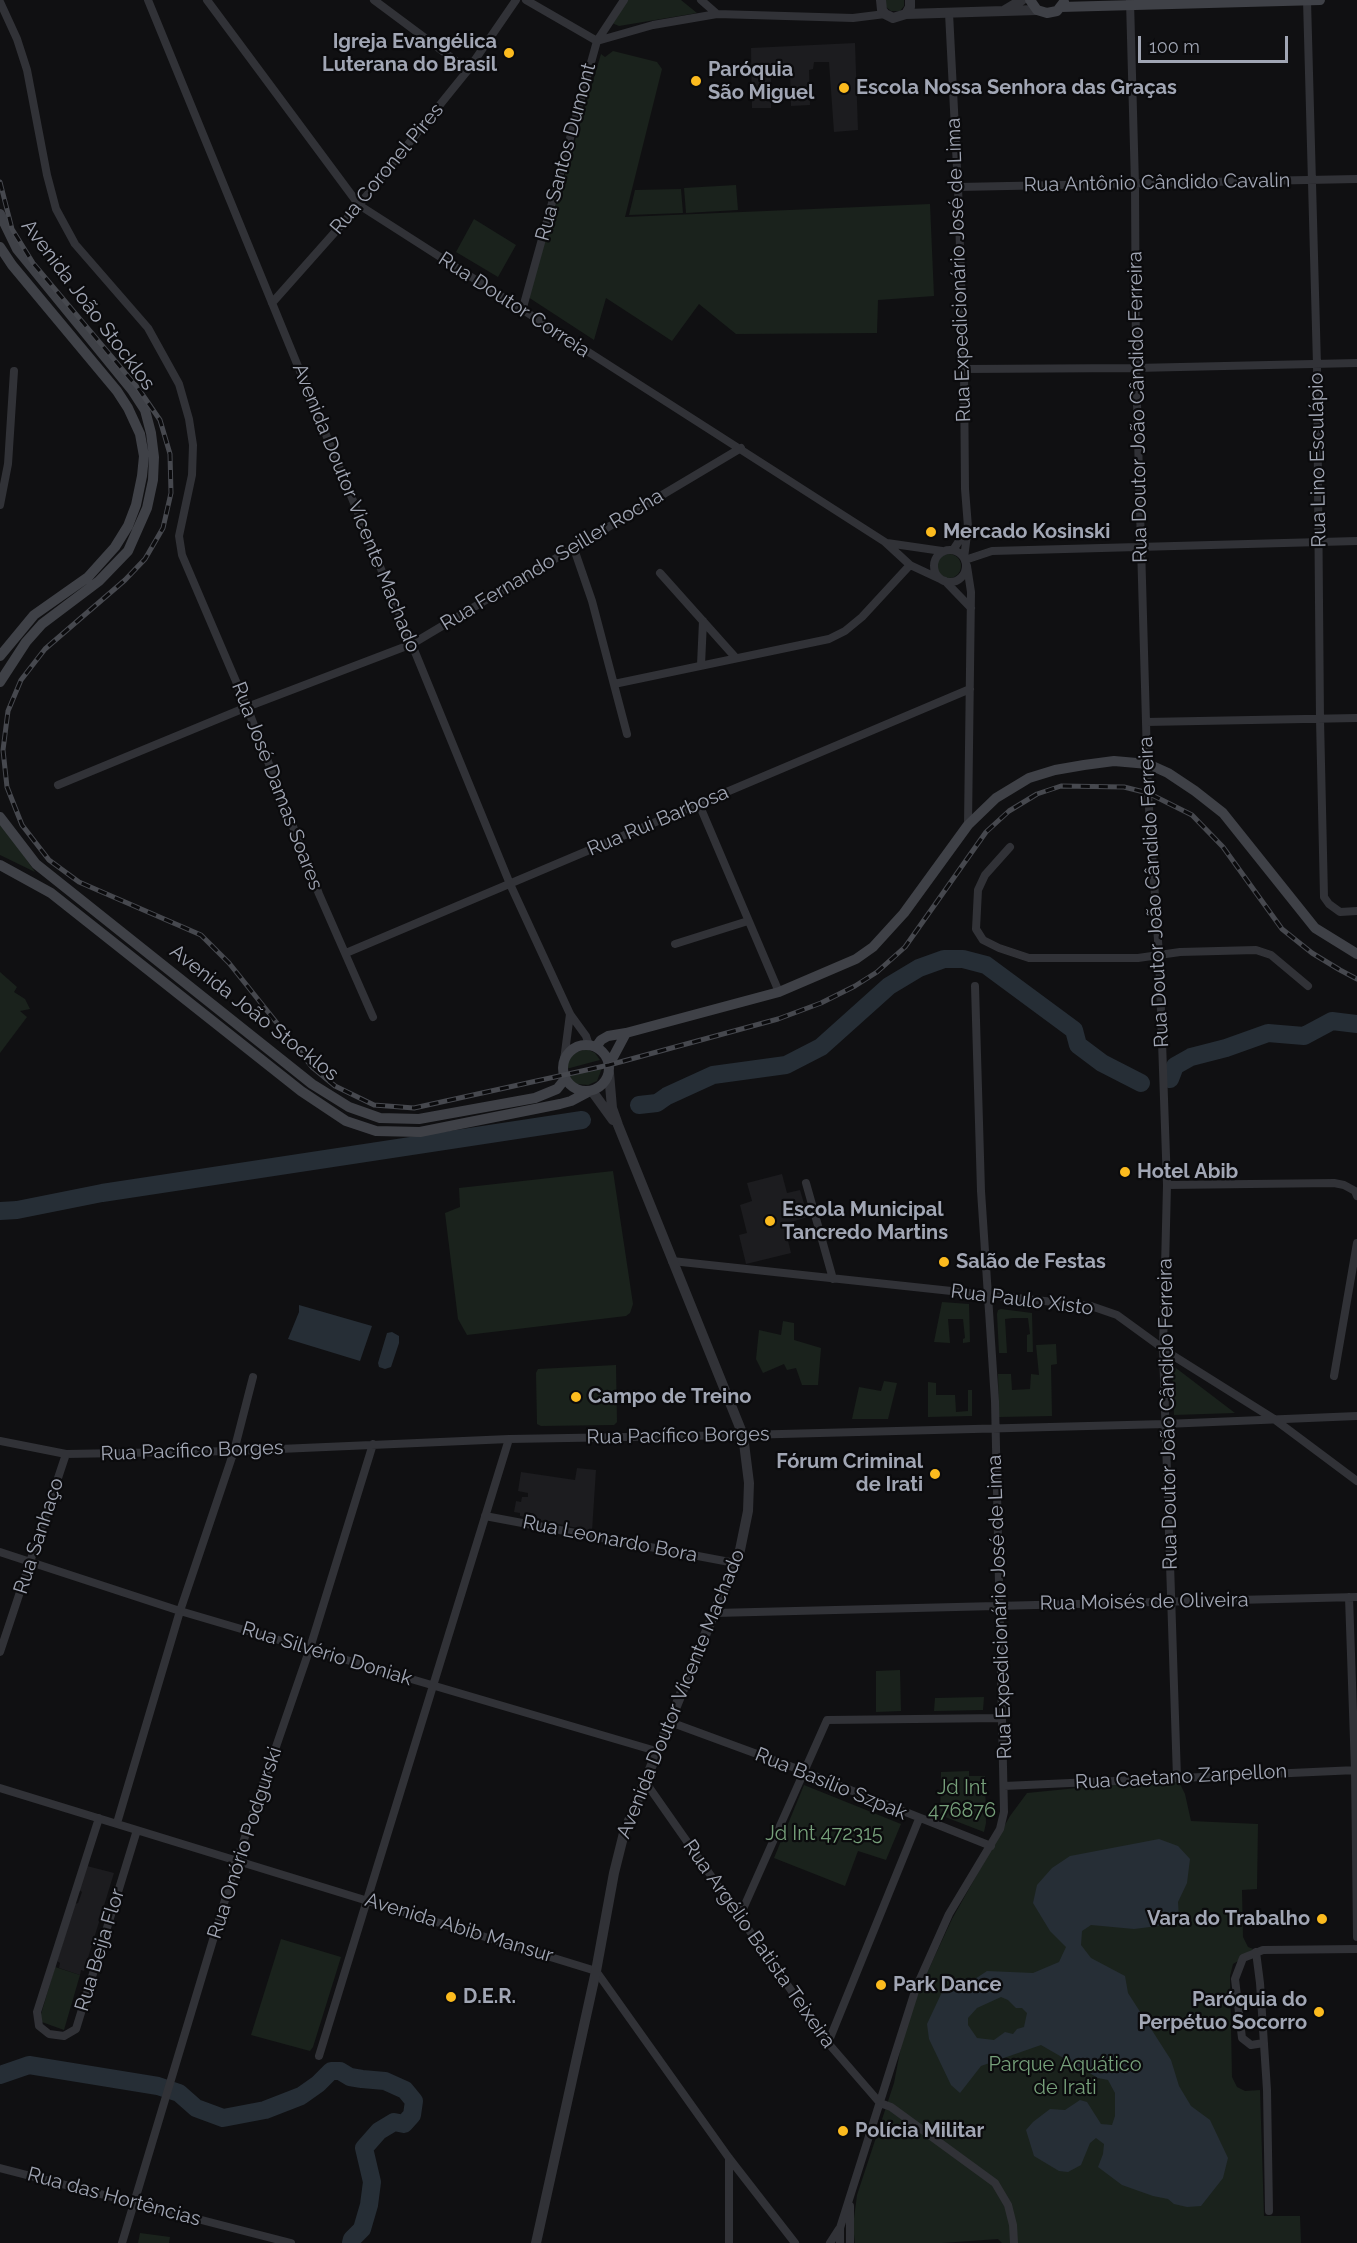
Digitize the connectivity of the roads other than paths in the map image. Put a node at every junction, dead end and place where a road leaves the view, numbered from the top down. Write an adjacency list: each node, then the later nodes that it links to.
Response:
1 (148, 0): 35 (street, Avenida Doutor Vicente Machado)
2 (207, 0): 32 (street, Rua Doutor Correia)
3 (374, 0): 27 (street)
4 (516, 0): 27 (street, Rua Coronel Pires)
5 (526, 0): 26 (street)
6 (624, 0): 26 (street, Rua Santos Dumont)
7 (701, 0): 22 (street)
8 (881, 0): 23 (street)
9 (911, 0): 24 (street); 25 (street)
10 (1022, 0): 19 (street)
11 (1030, 0): 20 (main road)
12 (1075, 0): 18 (main road)
13 (1307, 0): 14 (main road); 16 (main road); 29 (street, Rua Lino Esculápio)
14 (1320, 0)
15 (0, 2): 65 (street, Rua José Damas Soares)
16 (1130, 3): 18 (main road); 30 (street, Rua Doutor João Cândido Ferreira)
17 (1063, 4): 18 (main road); 20 (main road)
18 (1084, 7)
19 (1004, 10): 20 (street); 21 (street)
20 (1037, 10)
21 (950, 13): 25 (street); 31 (street, Rua Expedicionário José de Lima)
22 (717, 14): 23 (street); 26 (street)
23 (885, 14): 24 (street)
24 (906, 14): 25 (street)
25 (926, 14)
26 (597, 40): 36 (street, Rua Santos Dumont)
27 (468, 70): 32 (street, Rua Coronel Pires)
28 (1357, 179): 29 (street, Rua Antônio Cândido Cavalin)
29 (1311, 180): 30 (street, Rua Antônio Cândido Cavalin); 38 (street, Rua Lino Esculápio)
30 (1135, 184): 31 (street, Rua Antônio Cândido Cavalin); 39 (street, Rua Doutor João Cândido Ferreira)
31 (958, 187): 40 (street, Rua Expedicionário José de Lima)
32 (359, 205): 35 (street, Rua Coronel Pires); 36 (street, Rua Doutor Correia)
33 (0, 214): 62 (main road, Avenida João Stocklos)
34 (0, 247): 59 (main road, Avenida João Stocklos)
35 (272, 303): 58 (street, Avenida Doutor Vicente Machado)
36 (522, 311): 42 (street, Rua Doutor Correia)
37 (1357, 363): 38 (street)
38 (1317, 365): 39 (street); 47 (street, Rua Lino Esculápio)
39 (1136, 368): 40 (street); 49 (street, Rua Doutor João Cândido Ferreira)
40 (964, 369): 44 (street, Rua Expedicionário José de Lima)
41 (14, 371): 43 (street)
42 (741, 448): 46 (street, Rua Doutor Correia); 48 (street, Rua Fernando Seiller Rocha)
43 (0, 504)
44 (968, 527): 50 (street); 52 (street, Rua Expedicionário José de Lima)
45 (1357, 541): 47 (street)
46 (885, 542): 51 (street, Rua Doutor Correia); 53 (street, Rua Doutor Correia)
47 (1319, 542): 49 (street); 67 (street, Rua Lino Esculápio)
48 (573, 546): 58 (street, Rua Fernando Seiller Rocha); 63 (street)
49 (1141, 548): 52 (street); 68 (street, Rua Doutor João Cândido Ferreira)
50 (953, 550): 51 (street); 52 (street)
51 (942, 551): 55 (street)
52 (965, 561): 55 (street); 56 (street, Rua Expedicionário José de Lima)
53 (910, 565): 55 (street, Rua Doutor Correia); 60 (street)
54 (660, 573): 57 (street)
55 (942, 580): 56 (street)
56 (971, 608): 64 (street, Rua Expedicionário José de Lima)
57 (703, 621): 60 (street); 61 (street)
58 (412, 644): 65 (street, Rua Fernando Seiller Rocha); 77 (street, Avenida Doutor Vicente Machado)
59 (0, 656)
60 (735, 657): 61 (street)
61 (701, 665): 63 (street)
62 (0, 682)
63 (614, 684): 69 (street)
64 (970, 689): 72 (street, Rua Rui Barbosa); 74 (street, Rua Expedicionário José de Lima)
65 (248, 707): 71 (street, Rua Fernando Seiller Rocha); 81 (street, Rua José Damas Soares)
66 (1357, 718): 67 (street)
67 (1320, 719): 68 (street); 78 (street, Rua Lino Esculápio)
68 (1146, 722): 70 (street, Rua Doutor João Cândido Ferreira)
69 (627, 734)
70 (1148, 764): 74 (main road); 82 (main road); 83 (street, Rua Doutor João Cândido Ferreira)
71 (58, 785)
72 (699, 804): 77 (street, Rua Rui Barbosa); 79 (street)
73 (0, 818): 93 (main road, Avenida João Stocklos)
74 (968, 825): 86 (main road)
75 (1010, 847): 83 (street)
76 (0, 865): 94 (main road, Avenida João Stocklos)
77 (510, 884): 81 (street, Rua Rui Barbosa); 87 (street, Avenida Doutor Vicente Machado)
78 (1357, 911)
79 (748, 921): 80 (street); 86 (street)
80 (675, 944)
81 (346, 954): 88 (street, Rua José Damas Soares)
82 (1357, 954)
83 (1159, 955): 85 (street); 97 (street, Rua Doutor João Cândido Ferreira)
84 (975, 986): 102 (street, Rua Expedicionário José de Lima)
85 (1308, 986)
86 (779, 992): 89 (main road)
87 (570, 1014): 90 (street, Avenida Doutor Vicente Machado); 91 (street)
88 (373, 1017)
89 (626, 1033): 90 (main road); 92 (main road)
90 (592, 1046): 91 (main road); 92 (main road)
91 (564, 1060): 93 (main road)
92 (609, 1069): 94 (main road); 95 (street, Avenida Doutor Vicente Machado)
93 (565, 1079): 94 (main road)
94 (590, 1091): 95 (street, Avenida Doutor Vicente Machado)
95 (618, 1125): 100 (street, Avenida Doutor Vicente Machado)
96 (806, 1183): 101 (street)
97 (1167, 1185): 98 (street); 103 (street, Rua Doutor João Cândido Ferreira)
98 (1357, 1196)
99 (1357, 1242): 104 (street)
100 (672, 1261): 101 (street, Rua Paulo Xisto); 110 (street, Avenida Doutor Vicente Machado)
101 (833, 1278): 102 (street, Rua Paulo Xisto)
102 (989, 1296): 103 (street, Rua Paulo Xisto); 109 (street, Rua Expedicionário José de Lima)
103 (1163, 1349): 107 (street, Rua Paulo Xisto); 108 (street, Rua Doutor João Cândido Ferreira)
104 (1335, 1376)
105 (253, 1377): 114 (street)
106 (1357, 1416): 107 (street, Rua Pacífico Borges)
107 (1274, 1419): 108 (street, Rua Pacífico Borges); 116 (street, Rua Paulo Xisto)
108 (1165, 1424): 109 (street, Rua Pacífico Borges); 122 (street, Rua Doutor João Cândido Ferreira)
109 (995, 1428): 110 (street, Rua Pacífico Borges); 123 (street, Rua Expedicionário José de Lima)
110 (743, 1435): 111 (street, Rua Pacífico Borges); 120 (street, Avenida Doutor Vicente Machado)
111 (509, 1438): 113 (street, Rua Pacífico Borges); 117 (street)
112 (0, 1441): 115 (street, Rua Pacífico Borges)
113 (373, 1444): 114 (street, Rua Pacífico Borges); 126 (street, Rua Onório Podgurski)
114 (234, 1451): 115 (street, Rua Pacífico Borges); 124 (street)
115 (66, 1454): 119 (street, Rua Sanhaço)
116 (1357, 1480)
117 (485, 1516): 120 (street, Rua Leonardo Bora); 128 (street)
118 (0, 1552): 119 (street, Rua Silvério Doniak)
119 (31, 1562): 124 (street, Rua Silvério Doniak); 127 (street, Rua Sanhaço)
120 (735, 1563): 125 (street, Avenida Doutor Vicente Machado)
121 (1353, 1597): 122 (street, Rua Moisés de Oliveira); 132 (street)
122 (1173, 1602): 123 (street, Rua Moisés de Oliveira); 134 (street, Rua Doutor João Cândido Ferreira)
123 (1000, 1606): 125 (street, Rua Moisés de Oliveira); 129 (street, Rua Expedicionário José de Lima)
124 (180, 1611): 126 (street, Rua Silvério Doniak); 140 (street)
125 (715, 1613): 130 (street, Avenida Doutor Vicente Machado)
126 (310, 1648): 128 (street, Rua Silvério Doniak); 143 (street, Rua Onório Podgurski)
127 (0, 1652)
128 (433, 1686): 131 (street, Rua Silvério Doniak); 144 (street)
129 (1002, 1718): 133 (street); 136 (street, Rua Expedicionário José de Lima)
130 (670, 1722): 131 (street, Avenida Doutor Vicente Machado); 133 (street, Rua Basílio Szpak)
131 (656, 1751): 135 (street, Avenida Doutor Vicente Machado)
132 (1356, 1769): 134 (street, Rua Caetano Zarpellon); 146 (street)
133 (806, 1772): 139 (street, Rua Basílio Szpak); 145 (street)
134 (1177, 1778): 136 (street, Rua Caetano Zarpellon)
135 (644, 1780): 145 (street, Rua Argélio Batista Teixeira); 149 (street, Avenida Doutor Vicente Machado)
136 (1004, 1786): 142 (street, Rua Expedicionário José de Lima)
137 (0, 1788): 138 (street, Avenida Abib Mansur)
138 (99, 1818): 140 (street, Avenida Abib Mansur); 141 (street, Rua Beija Flor)
139 (919, 1819): 142 (street, Rua Basílio Szpak); 150 (street)
140 (117, 1823): 141 (street, Avenida Abib Mansur)
141 (137, 1830): 143 (street, Avenida Abib Mansur)
142 (991, 1846): 153 (street, Rua Expedicionário José de Lima)
143 (237, 1860): 144 (street, Avenida Abib Mansur); 157 (street, Rua Onório Podgurski)
144 (368, 1900): 149 (street, Avenida Abib Mansur); 152 (street)
145 (739, 1918): 150 (street, Rua Argélio Batista Teixeira)
146 (1357, 1937)
147 (1357, 1949): 148 (street)
148 (1256, 1952): 151 (street); 151 (street)
149 (596, 1971): 154 (street); 162 (street, Avenida Doutor Vicente Machado)
150 (828, 2043): 153 (street, Rua Argélio Batista Teixeira)
151 (1264, 2043): 158 (street)
152 (319, 2056)
153 (880, 2103): 156 (street, Rua Expedicionário José de Lima); 168 (street, Rua Argélio Batista Teixeira)
154 (729, 2158): 163 (street); 164 (street)
155 (4, 2168): 157 (street, Rua das Hortências)
156 (850, 2196): 159 (street, Rua Expedicionário José de Lima); 167 (street, Rua Expedicionário José de Lima)
157 (134, 2203): 160 (street, Rua Onório Podgurski); 161 (street, Rua das Hortências)
158 (1269, 2211)
159 (840, 2228): 165 (street); 166 (street, Rua Expedicionário José de Lima)
160 (122, 2243)
161 (291, 2243)
162 (536, 2243)
163 (729, 2243)
164 (795, 2243)
165 (830, 2243)
166 (840, 2243)
167 (850, 2243)
168 (1014, 2243)

